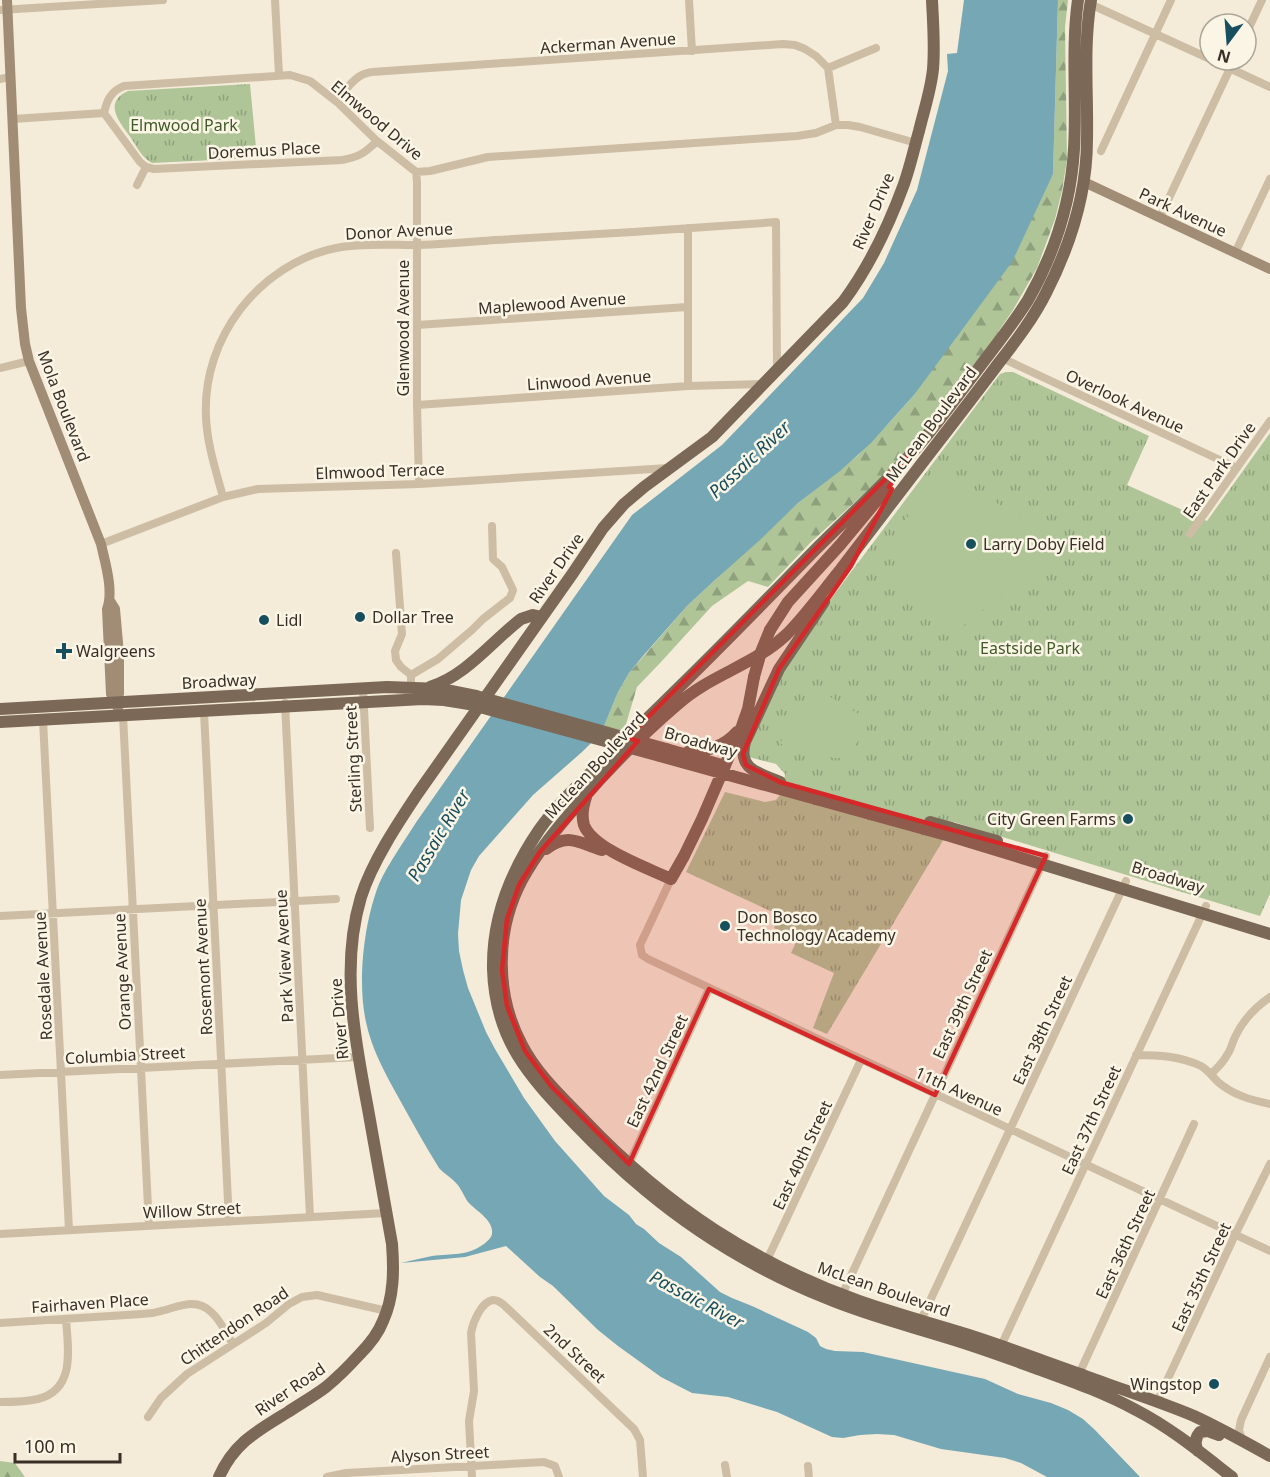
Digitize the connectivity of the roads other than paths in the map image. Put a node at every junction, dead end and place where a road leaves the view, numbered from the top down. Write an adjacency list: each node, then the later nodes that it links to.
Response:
1 (163, 0): 7 (street)
2 (275, 0): 15 (street)
3 (689, 0): 10 (street)
4 (932, 0): 23 (main road, River Drive)
5 (1171, 0): 8 (street)
6 (1087, 1): 8 (street); 28 (main road, McLean Boulevard); 45 (main road, McLean Boulevard)
7 (5, 7): 16 (street, Mola Boulevard)
8 (1155, 34): 11 (street); 24 (street)
9 (876, 48): 12 (street)
10 (692, 51): 12 (street, Ackerman Avenue); 18 (street, Ackerman Avenue)
11 (1198, 53)
12 (828, 68): 21 (street)
13 (1228, 72): 30 (street)
14 (1238, 72): 17 (street)
15 (279, 75): 18 (street, Elmwood Drive); 19 (street, Elmwood Drive)
16 (5, 78): 20 (street, Mola Boulevard)
17 (1270, 87)
18 (337, 102): 22 (street, Elmwood Drive)
19 (104, 113): 20 (street); 25 (street)
20 (13, 119): 38 (street, Mola Boulevard)
21 (836, 125): 23 (street, Elmwood Drive); 26 (street, Elmwood Drive)
22 (377, 141): 25 (street, Doremus Place); 26 (street, Elmwood Drive)
23 (916, 143): 40 (main road, River Drive)
24 (1101, 151)
25 (146, 167): 29 (street)
26 (416, 172): 32 (street, Glenwood Avenue)
27 (1270, 178): 33 (street)
28 (1084, 182): 30 (street, Park Avenue); 37 (main road, McLean Boulevard)
29 (136, 185)
30 (1160, 217): 33 (street, Park Avenue)
31 (688, 228): 32 (street, Donor Avenue); 35 (street); 40 (street, Donor Avenue)
32 (416, 245): 36 (street, Glenwood Avenue); 49 (street, Donor Avenue)
33 (1235, 253): 34 (street, Park Avenue)
34 (1270, 269)
35 (687, 307): 36 (street, Maplewood Avenue); 42 (street)
36 (417, 325): 43 (street, Glenwood Avenue)
37 (1002, 358): 47 (street, Overlook Avenue); 51 (main road, McLean Boulevard)
38 (29, 361): 39 (street); 53 (street, Mola Boulevard)
39 (0, 368)
40 (777, 369): 41 (main road, River Drive)
41 (763, 384): 42 (street, Linwood Avenue); 46 (main road, River Drive)
42 (688, 386): 43 (street, Linwood Avenue)
43 (417, 405): 48 (street, Glenwood Avenue)
44 (1270, 422): 47 (street, East Park Drive)
45 (918, 446): 70 (main road, bridge); 132 (main road, McLean Boulevard)
46 (670, 468): 48 (street, Elmwood Terrace); 55 (main road, River Drive)
47 (1237, 468): 52 (street, East Park Drive)
48 (419, 484): 49 (street, Elmwood Terrace)
49 (223, 497): 53 (street, Elmwood Terrace)
50 (492, 526): 57 (street)
51 (870, 531): 73 (main road); 74 (main road, McLean Boulevard)
52 (1190, 534)
53 (101, 543): 63 (street, Mola Boulevard)
54 (396, 553): 57 (street)
55 (542, 617): 56 (main road); 94 (main road, River Drive)
56 (464, 671): 58 (main road); 61 (main road)
57 (411, 681): 58 (main road, Broadway); 59 (main road, Broadway)
58 (424, 688): 61 (main road, Broadway)
59 (363, 689): 60 (main road, Broadway); 62 (street, Sterling Street)
60 (284, 694): 63 (main road, Broadway); 64 (street, Park View Avenue)
61 (472, 700): 62 (main road, Broadway); 71 (main road, Broadway, bridge)
62 (364, 702): 64 (main road, Broadway); 76 (street, Sterling Street)
63 (116, 703): 65 (main road, Broadway); 67 (street)
64 (285, 708): 66 (main road, Broadway); 83 (street, Park View Avenue)
65 (0, 709)
66 (204, 712): 67 (main road, Broadway); 84 (street, Rosemont Avenue)
67 (123, 716): 68 (main road, Broadway); 85 (street, Orange Avenue)
68 (43, 720): 69 (main road, Broadway); 87 (street, Rosedale Avenue)
69 (0, 722)
70 (742, 726): 71 (main road); 72 (main road)
71 (663, 753): 72 (main road, Broadway); 75 (main road)
72 (724, 770): 73 (main road, Broadway); 75 (main road)
73 (779, 786): 78 (main road, Broadway)
74 (588, 793): 77 (main road); 79 (main road, McLean Boulevard)
75 (707, 806): 80 (main road)
76 (370, 828)
77 (614, 853): 79 (main road); 80 (main road)
78 (1045, 860): 81 (main road, Broadway); 102 (street, East 39th Street)
79 (532, 862): 106 (main road, McLean Boulevard)
80 (671, 879): 91 (street, 11th Avenue)
81 (1124, 884): 86 (main road, Broadway); 105 (street, East 38th Street)
82 (336, 899): 83 (street)
83 (294, 901): 84 (street); 95 (street, Park View Avenue)
84 (214, 905): 85 (street); 97 (street, Rosemont Avenue)
85 (133, 909): 87 (street); 98 (street, Orange Avenue)
86 (1204, 909): 89 (main road, Broadway); 90 (main road, Broadway); 93 (street, East 37th Street)
87 (53, 913): 88 (street); 99 (street, Rosedale Avenue)
88 (0, 916)
89 (1270, 926)
90 (1270, 934)
91 (709, 989): 96 (street, 11th Avenue); 106 (street, East 42nd Street)
92 (1270, 997): 100 (street)
93 (1136, 1054): 100 (street); 108 (street, East 37th Street)
94 (358, 1057): 95 (street, Columbia Street); 111 (main road, River Drive)
95 (303, 1059): 97 (street, Columbia Street); 110 (street, Park View Avenue)
96 (861, 1060): 102 (street, 11th Avenue); 118 (street, East 40th Street)
97 (222, 1064): 98 (street, Columbia Street); 112 (street, Rosemont Avenue)
98 (141, 1068): 99 (street, Columbia Street); 113 (street, Orange Avenue)
99 (61, 1072): 101 (street, Columbia Street); 114 (street, Rosedale Avenue)
100 (1211, 1074): 103 (street)
101 (0, 1075)
102 (935, 1095): 105 (street, 11th Avenue); 119 (street, East 39th Street)
103 (1270, 1104)
104 (1194, 1124): 109 (street, East 36th Street)
105 (1010, 1130): 108 (street, 11th Avenue); 122 (street, East 38th Street)
106 (629, 1164): 118 (main road, McLean Boulevard)
107 (1270, 1164): 116 (street, East 35th Street)
108 (1085, 1165): 109 (street, 11th Avenue); 125 (street, East 37th Street)
109 (1160, 1200): 116 (street, 11th Avenue); 127 (street, East 36th Street)
110 (310, 1217): 111 (street, Willow Street); 112 (street, Willow Street)
111 (387, 1218): 120 (main road, River Road)
112 (230, 1221): 113 (street, Willow Street)
113 (149, 1226): 114 (street, Willow Street)
114 (69, 1230): 115 (street, Willow Street)
115 (0, 1234)
116 (1235, 1235): 117 (street, 11th Avenue); 129 (street, East 35th Street)
117 (1270, 1251)
118 (767, 1260): 119 (main road, McLean Boulevard)
119 (842, 1295): 122 (main road, McLean Boulevard)
120 (387, 1311): 124 (street, Chittendon Road); 139 (main road, River Road)
121 (66, 1319): 123 (street, Fairhaven Place); 124 (street, Fairhaven Place); 128 (street)
122 (921, 1320): 125 (main road, McLean Boulevard)
123 (0, 1323)
124 (233, 1344): 130 (street, Chittendon Road)
125 (1001, 1346): 127 (main road, McLean Boulevard)
126 (1270, 1357): 131 (street)
127 (1079, 1374): 129 (main road, McLean Boulevard)
128 (0, 1402)
129 (1157, 1402): 131 (main road, McLean Boulevard)
130 (148, 1417)
131 (1242, 1440): 133 (main road, McLean Boulevard)
132 (1198, 1451): 134 (main road); 146 (main road, McLean Boulevard)
133 (1270, 1456)
134 (1270, 1462)
135 (471, 1466): 138 (street, Alyson Street); 141 (street); 142 (street, Alyson Street); 143 (street, 2nd Street)
136 (724, 1466): 144 (street)
137 (808, 1466): 145 (street)
138 (384, 1474): 140 (street, Alyson Street)
139 (219, 1477)
140 (327, 1477)
141 (472, 1477)
142 (559, 1477)
143 (643, 1477)
144 (726, 1477)
145 (809, 1477)
146 (1232, 1477)

